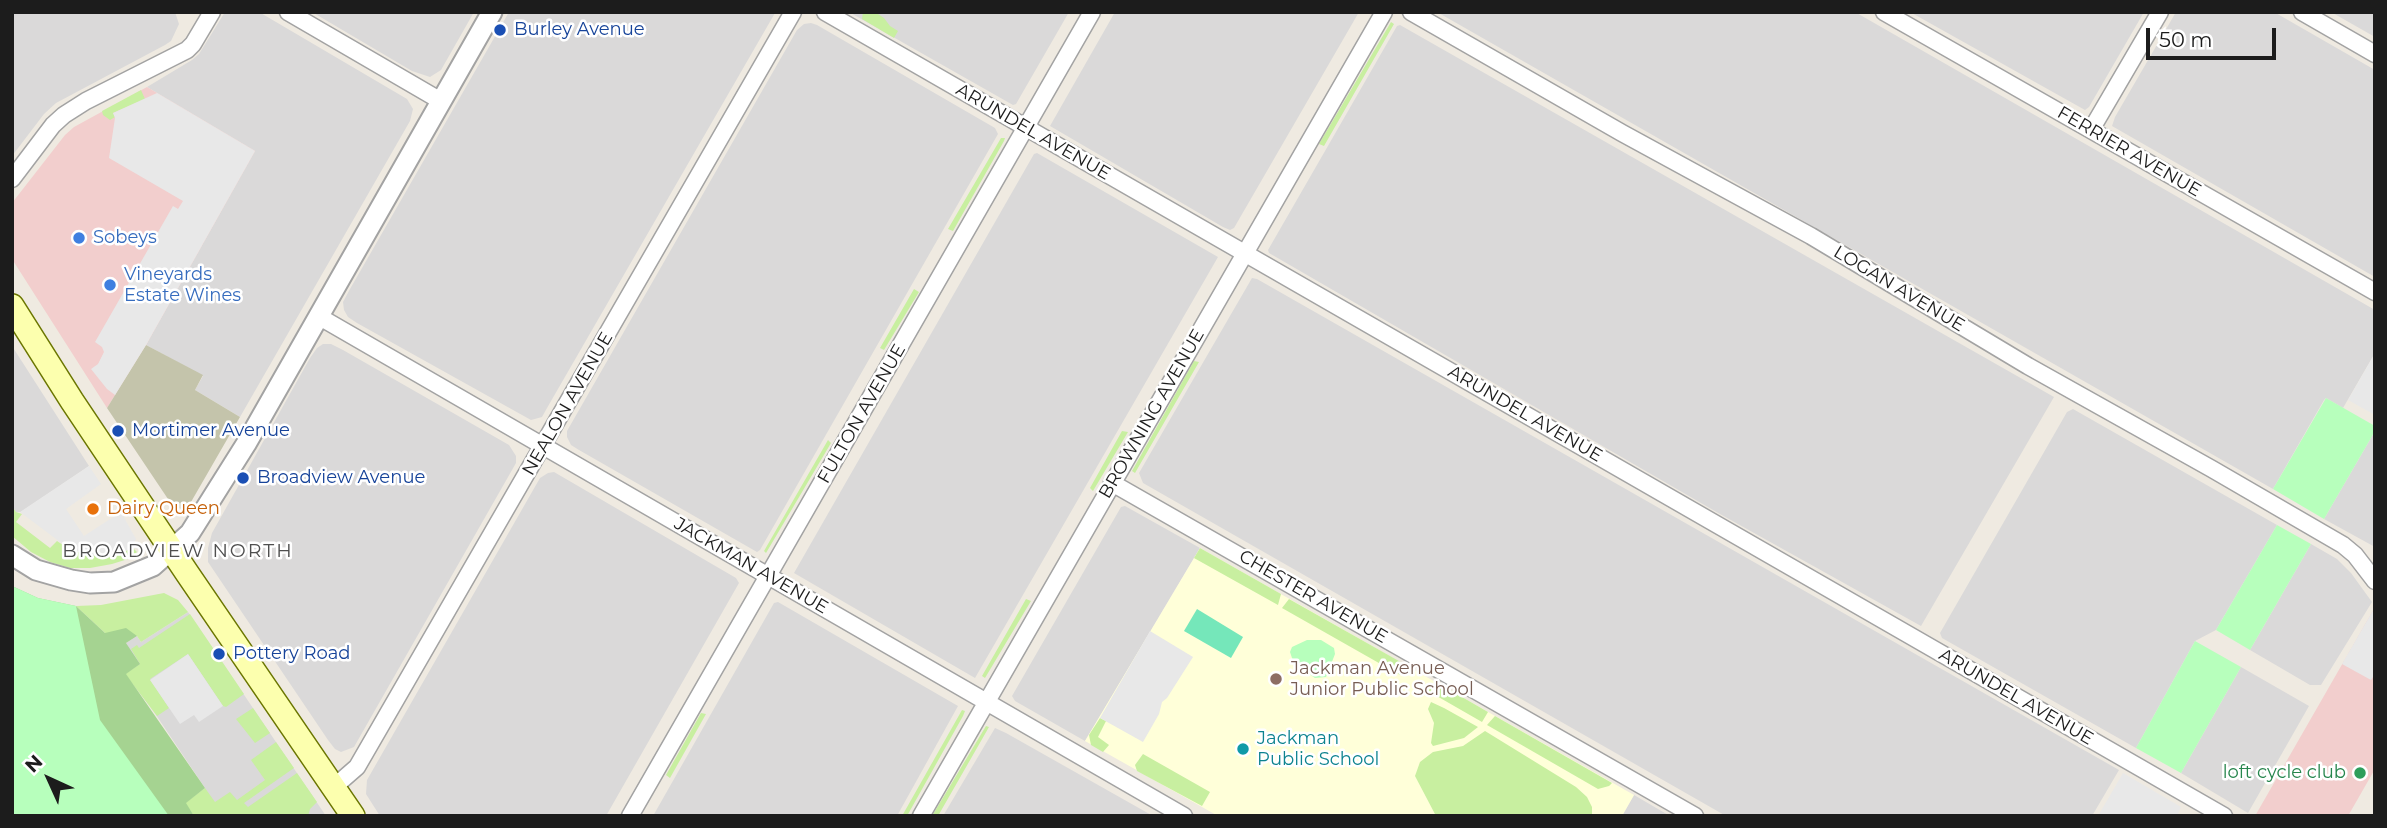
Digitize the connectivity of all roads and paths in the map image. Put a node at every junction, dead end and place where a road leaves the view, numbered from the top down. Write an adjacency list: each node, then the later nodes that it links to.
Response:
1 (288, 12): 13 (street)
2 (492, 12): 13 (street)
3 (793, 12): 21 (street, NEALON AVENUE)
4 (825, 12): 14 (street, ARUNDEL AVENUE)
5 (1092, 12): 14 (street, FULTON AVENUE)
6 (1384, 12): 17 (street, BROWNING AVENUE)
7 (1411, 12): 26 (street, LOGAN AVENUE)
8 (1884, 12): 15 (street, FERRIER AVENUE)
9 (2160, 12): 15 (street)
10 (2302, 12): 12 (street)
11 (210, 13): 16 (street)
12 (2375, 54)
13 (441, 101): 20 (street)
14 (1025, 129): 17 (street, ARUNDEL AVENUE); 25 (street, FULTON AVENUE)
15 (2091, 130): 18 (street, FERRIER AVENUE)
16 (12, 179)
17 (1244, 254): 22 (street, BROWNING AVENUE); 34 (street, ARUNDEL AVENUE)
18 (2375, 292)
19 (12, 306): 23 (main road)
20 (318, 316): 21 (street, JACKMAN AVENUE); 23 (street)
21 (543, 446): 25 (street, JACKMAN AVENUE); 28 (street, NEALON AVENUE)
22 (1112, 483): 27 (street, BROWNING AVENUE); 33 (street, CHESTER AVENUE)
23 (172, 550): 24 (street); 28 (main road)
24 (12, 555)
25 (769, 577): 27 (street, JACKMAN AVENUE); 30 (street, FULTON AVENUE)
26 (2375, 581)
27 (986, 702): 31 (street, BROWNING AVENUE); 32 (street, JACKMAN AVENUE)
28 (334, 787): 29 (main road)
29 (353, 816)
30 (630, 816)
31 (922, 816)
32 (1184, 816)
33 (1695, 816)
34 (2224, 816)

